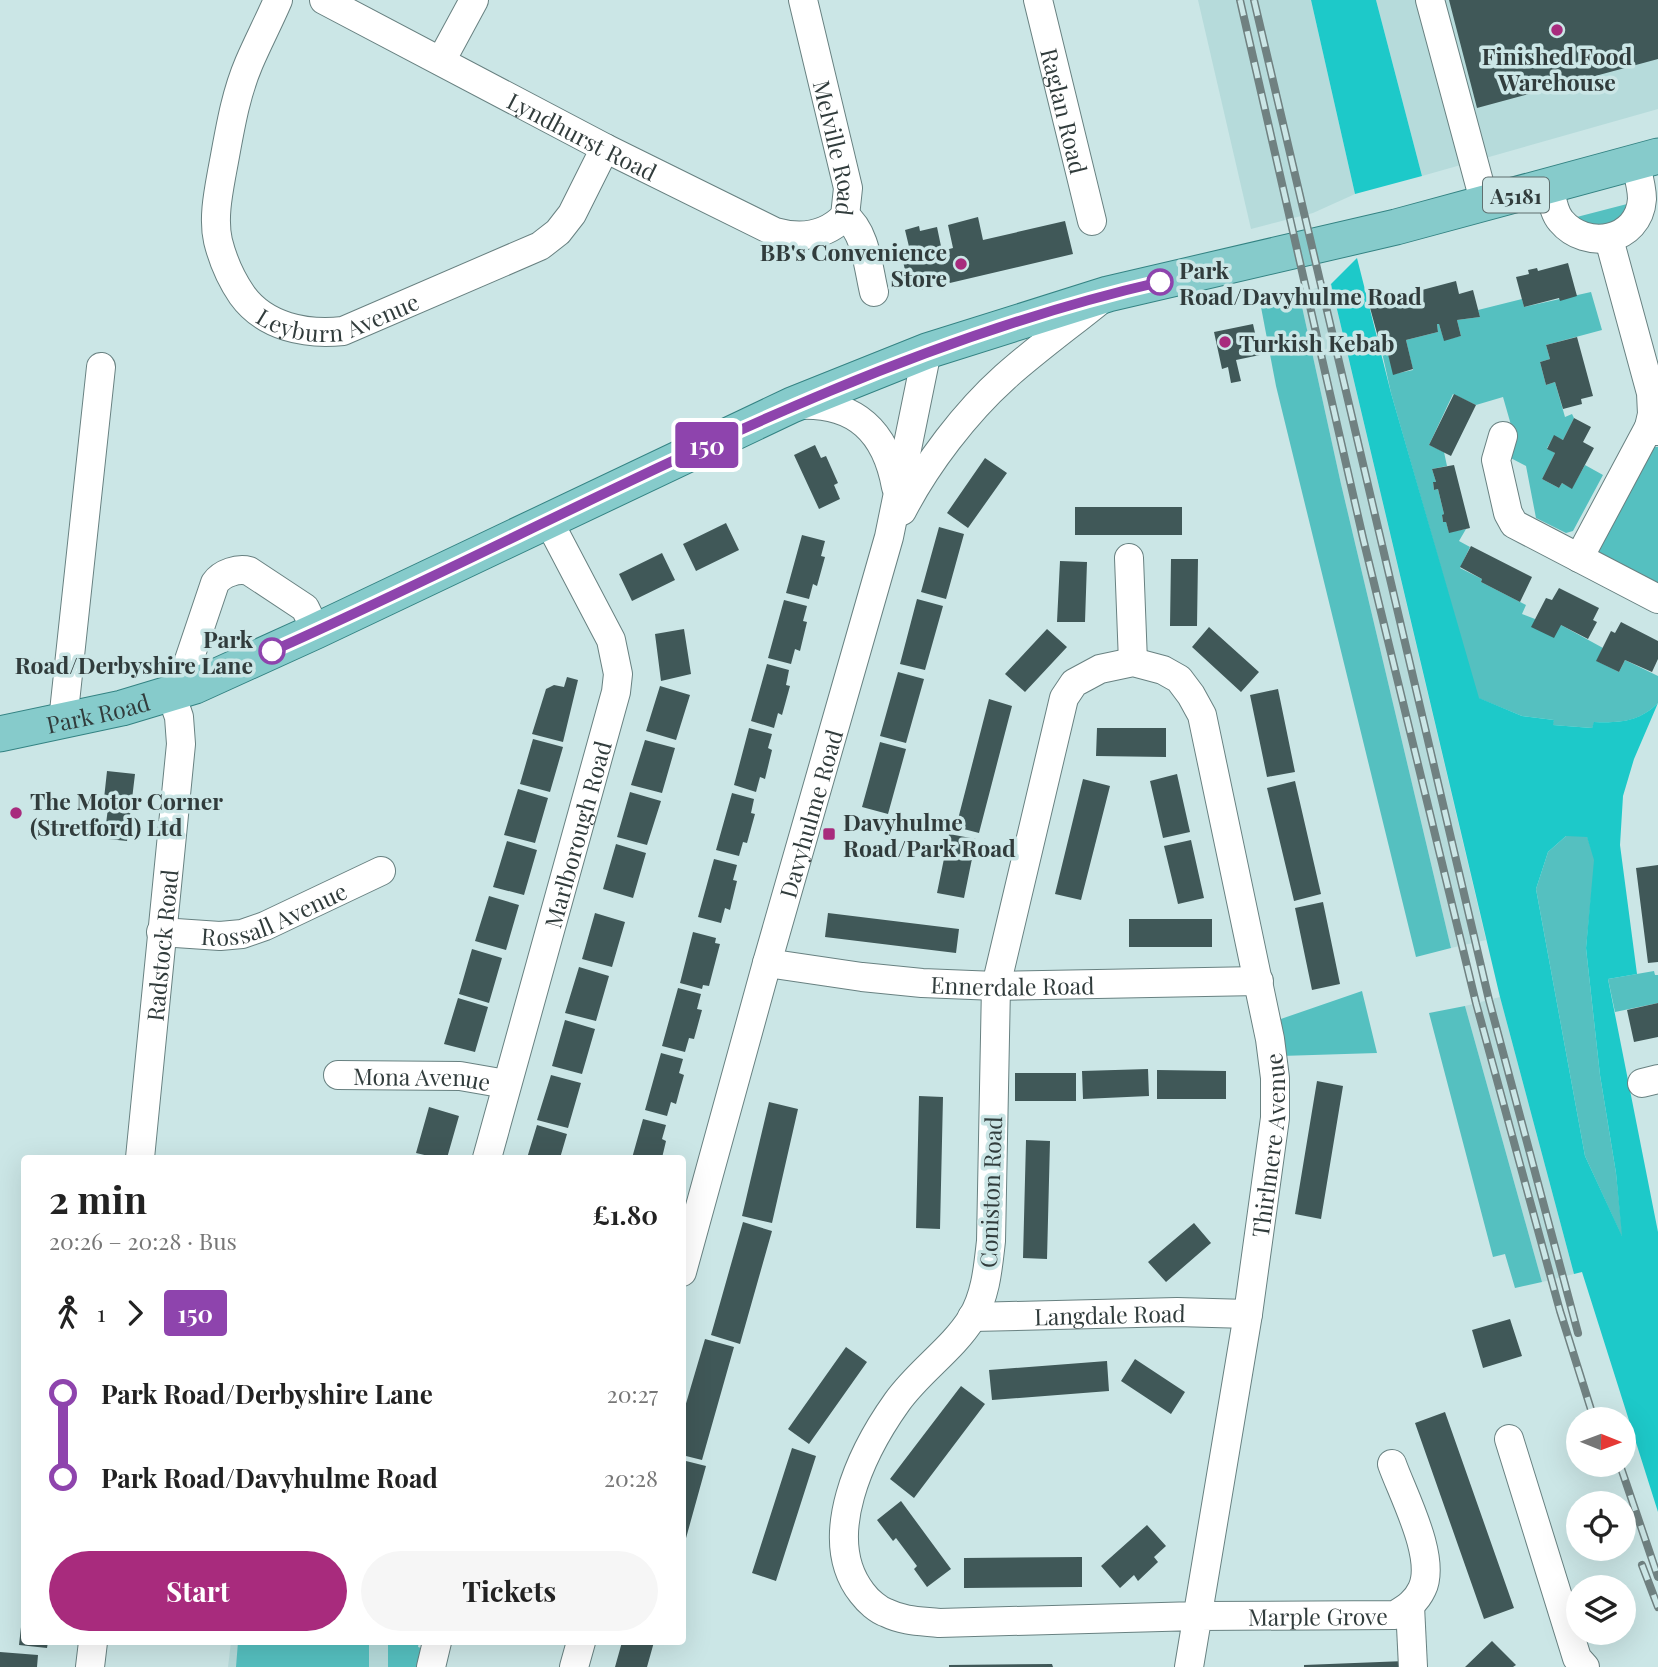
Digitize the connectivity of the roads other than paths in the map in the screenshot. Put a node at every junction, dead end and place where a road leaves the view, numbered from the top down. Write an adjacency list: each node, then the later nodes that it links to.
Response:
1 (278, 0): 8 (street, Leyburn Avenue)
2 (324, 0): 7 (street, Lyndhurst Road)
3 (474, 0): 7 (street)
4 (803, 0): 12 (street, Melville Road)
5 (1038, 0): 13 (street, Raglan Road)
6 (1430, 0): 11 (street)
7 (441, 61): 8 (street, Lyndhurst Road)
8 (605, 148): 12 (street, Lyndhurst Road)
9 (1646, 159): 10 (main road, Park Road / A5181); 14 (street, Park Road)
10 (1549, 186): 11 (main road, Park Road / A5181); 14 (street)
11 (1485, 204): 16 (main road, Park Road / A5181)
12 (845, 216): 15 (street, Melville Road)
13 (1092, 221)
14 (1609, 239): 20 (street)
15 (874, 292)
16 (1108, 294): 17 (main road, Park Road / A5181); 24 (street)
17 (927, 351): 19 (main road, Park Road / A5181); 22 (street, Davyhulme Road)
18 (101, 367): 31 (street)
19 (792, 405): 22 (street); 23 (main road, Park Road / A5181)
20 (1654, 429): 26 (street)
21 (1503, 436): 26 (street)
22 (897, 494): 24 (street, Davyhulme Road)
23 (548, 520): 28 (main road, Park Road / A5181); 39 (street, Marlborough Road)
24 (889, 537): 35 (street, Davyhulme Road)
25 (1129, 558): 29 (street)
26 (1579, 558): 27 (street)
27 (1658, 599)
28 (316, 631): 30 (main road, Park Road / A5181); 30 (street)
29 (1133, 662): 36 (street, Thirlmere Avenue); 37 (street, Coniston Road)
30 (183, 690): 31 (main road, Park Road / A5181); 34 (street, Radstock Road)
31 (63, 721): 32 (main road, Park Road / A5181)
32 (0, 734)
33 (381, 871): 34 (street, Rossall Avenue)
34 (161, 932): 40 (street, Radstock Road)
35 (767, 963): 37 (street, Ennerdale Road); 42 (street, Davyhulme Road)
36 (1259, 981): 37 (street, Ennerdale Road); 43 (street, Thirlmere Avenue)
37 (996, 986): 44 (street, Coniston Road)
38 (338, 1075): 39 (street, Mona Avenue)
39 (506, 1084): 41 (street, Marlborough Road)
40 (140, 1155)
41 (488, 1155)
42 (686, 1257)
43 (1248, 1314): 44 (street, Langdale Road); 48 (street, Thirlmere Avenue)
44 (972, 1317): 48 (street, Coniston Road)
45 (1509, 1439): 57 (street)
46 (1392, 1464): 47 (street, Marple Grove)
47 (1410, 1606): 48 (street, Marple Grove); 56 (street)
48 (1198, 1616): 55 (street, Thirlmere Avenue)
49 (93, 1645): 52 (street)
50 (436, 1645): 53 (street)
51 (580, 1645): 54 (street)
52 (90, 1667)
53 (431, 1667)
54 (574, 1667)
55 (1189, 1667)
56 (1413, 1667)
57 (1585, 1667)

